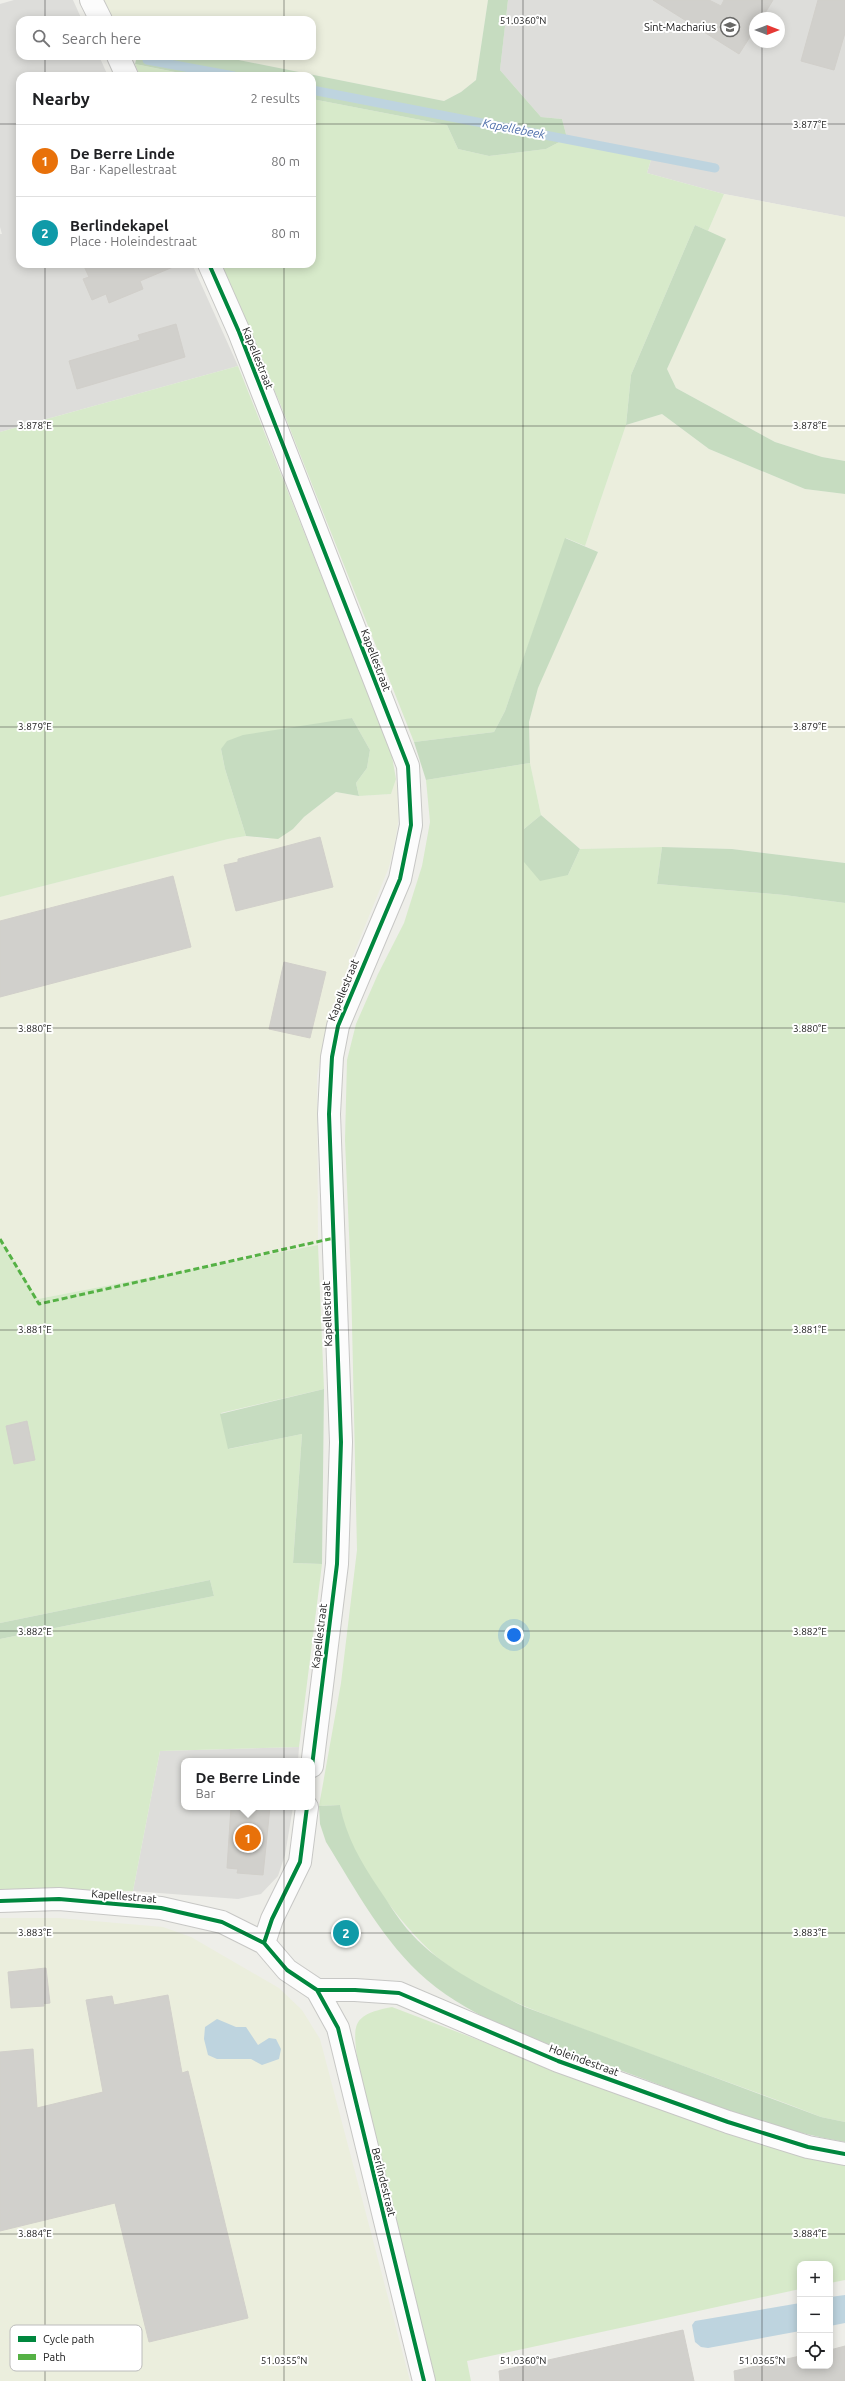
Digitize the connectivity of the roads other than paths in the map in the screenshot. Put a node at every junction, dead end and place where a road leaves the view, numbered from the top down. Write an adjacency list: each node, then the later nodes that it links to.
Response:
1 (91, 0): 2 (street)
2 (99, 16)
3 (120, 60): 4 (street)
4 (125, 72)
5 (211, 268): 6 (street, Kapellestraat)
6 (313, 1758)
7 (307, 1810): 9 (street)
8 (0, 1900): 9 (street, Kapellestraat)
9 (264, 1943): 10 (street, Kapellestraat)
10 (317, 1990): 11 (street, Holeindestraat); 12 (street, Berlindestraat)
11 (845, 2154)
12 (424, 2381)

